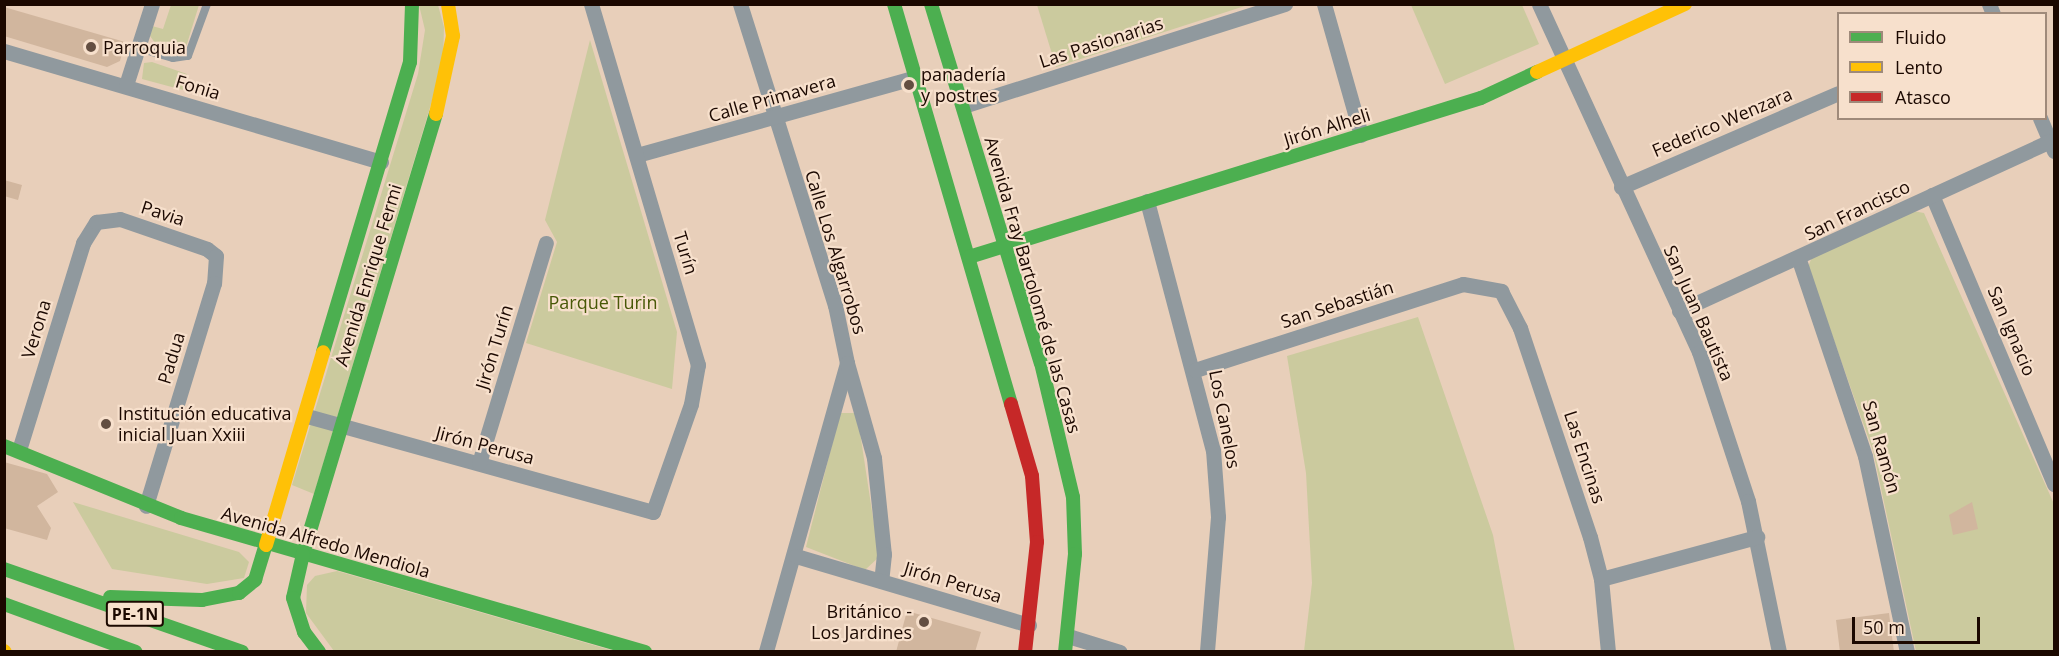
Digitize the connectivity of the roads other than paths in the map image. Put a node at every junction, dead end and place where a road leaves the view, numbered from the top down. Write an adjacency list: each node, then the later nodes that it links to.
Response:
1 (152, 4): 13 (street)
2 (207, 4): 13 (lane)
3 (412, 4): 25 (main road, Avenida Enrique Fermi)
4 (447, 4): 40 (main road, Avenida Enrique Fermi)
5 (591, 4): 24 (street, Turín)
6 (740, 4): 20 (street, Calle Los Algarrobos)
7 (894, 4): 16 (main road)
8 (931, 4): 19 (main road, Avenida Fray Bartolomé de las Casas)
9 (1285, 4): 19 (street, Las Pasionarias)
10 (1324, 4): 22 (street)
11 (1539, 4): 15 (street, San Juan Bautista)
12 (1685, 5): 15 (main road, Jirón Alheli)
13 (138, 48): 17 (street)
14 (4, 51): 17 (street, Fonia)
15 (1563, 63): 22 (main road, Jirón Alheli); 26 (street, San Juan Bautista)
16 (916, 77): 20 (street, Calle Primavera); 33 (main road)
17 (126, 86): 25 (street, Fonia)
18 (1837, 94): 26 (street, Federico Wenzara)
19 (963, 106): 31 (main road, Avenida Fray Bartolomé de las Casas)
20 (775, 119): 24 (street, Calle Primavera); 37 (street, Calle Los Algarrobos)
21 (2041, 120): 23 (street)
22 (1361, 135): 28 (main road, Jirón Alheli)
23 (2052, 146): 27 (street, San Francisco)
24 (637, 155): 45 (street, Turín)
25 (381, 162): 39 (main road, Avenida Enrique Fermi)
26 (1621, 187): 36 (street, San Juan Bautista)
27 (1932, 195): 34 (street, San Francisco); 43 (street, San Ignacio)
28 (1147, 201): 31 (main road, Jirón Alheli); 38 (street, Los Canelos)
29 (96, 222): 32 (street, Pavia); 41 (street, Verona)
30 (546, 243): 42 (street, Jirón Turín)
31 (1001, 245): 33 (main road, Jirón Alheli); 58 (main road, Avenida Fray Bartolomé de las Casas)
32 (216, 256): 44 (street, Padua)
33 (969, 257): 57 (main road)
34 (1799, 260): 36 (street, San Francisco); 69 (street, San Ramón)
35 (1492, 285): 38 (street, San Sebastián); 53 (street, Las Encinas)
36 (1679, 310): 46 (street, San Juan Bautista)
37 (847, 363): 49 (street, Calle Los Algarrobos); 54 (street)
38 (1195, 370): 66 (street, Los Canelos)
39 (307, 416): 40 (street, Jirón Perusa); 47 (main road, Avenida Enrique Fermi)
40 (342, 425): 42 (street, Jirón Perusa); 48 (main road, Avenida Enrique Fermi)
41 (12, 448): 44 (main road, Avenida Alfredo Mendiola)
42 (479, 462): 45 (street, Jirón Perusa)
43 (2055, 484)
44 (146, 506): 47 (main road, Avenida Alfredo Mendiola)
45 (653, 512)
46 (1757, 537): 53 (street); 68 (street, San Juan Bautista)
47 (266, 545): 48 (main road, Avenida Alfredo Mendiola); 55 (main road, Avenida Enrique Fermi)
48 (303, 554): 61 (main road, Avenida Enrique Fermi); 62 (main road, Avenida Alfredo Mendiola)
49 (796, 556): 54 (street, Jirón Perusa); 63 (street, Calle Los Algarrobos)
50 (4, 562): 52 (main road)
51 (4, 569): 52 (main road, PE-1N)
52 (28, 578): 55 (main road, PE-1N)
53 (1601, 579): 67 (street, Las Encinas)
54 (881, 581): 57 (street, Jirón Perusa)
55 (81, 595): 60 (main road, PE-1N)
56 (4, 604): 59 (main road, PE-1N)
57 (1029, 626): 64 (main road)
58 (1066, 644): 65 (street)
59 (136, 651)
60 (242, 651)
61 (319, 651)
62 (645, 651)
63 (766, 651)
64 (1025, 651)
65 (1120, 651)
66 (1207, 651)
67 (1608, 651)
68 (1779, 651)
69 (1907, 651)

